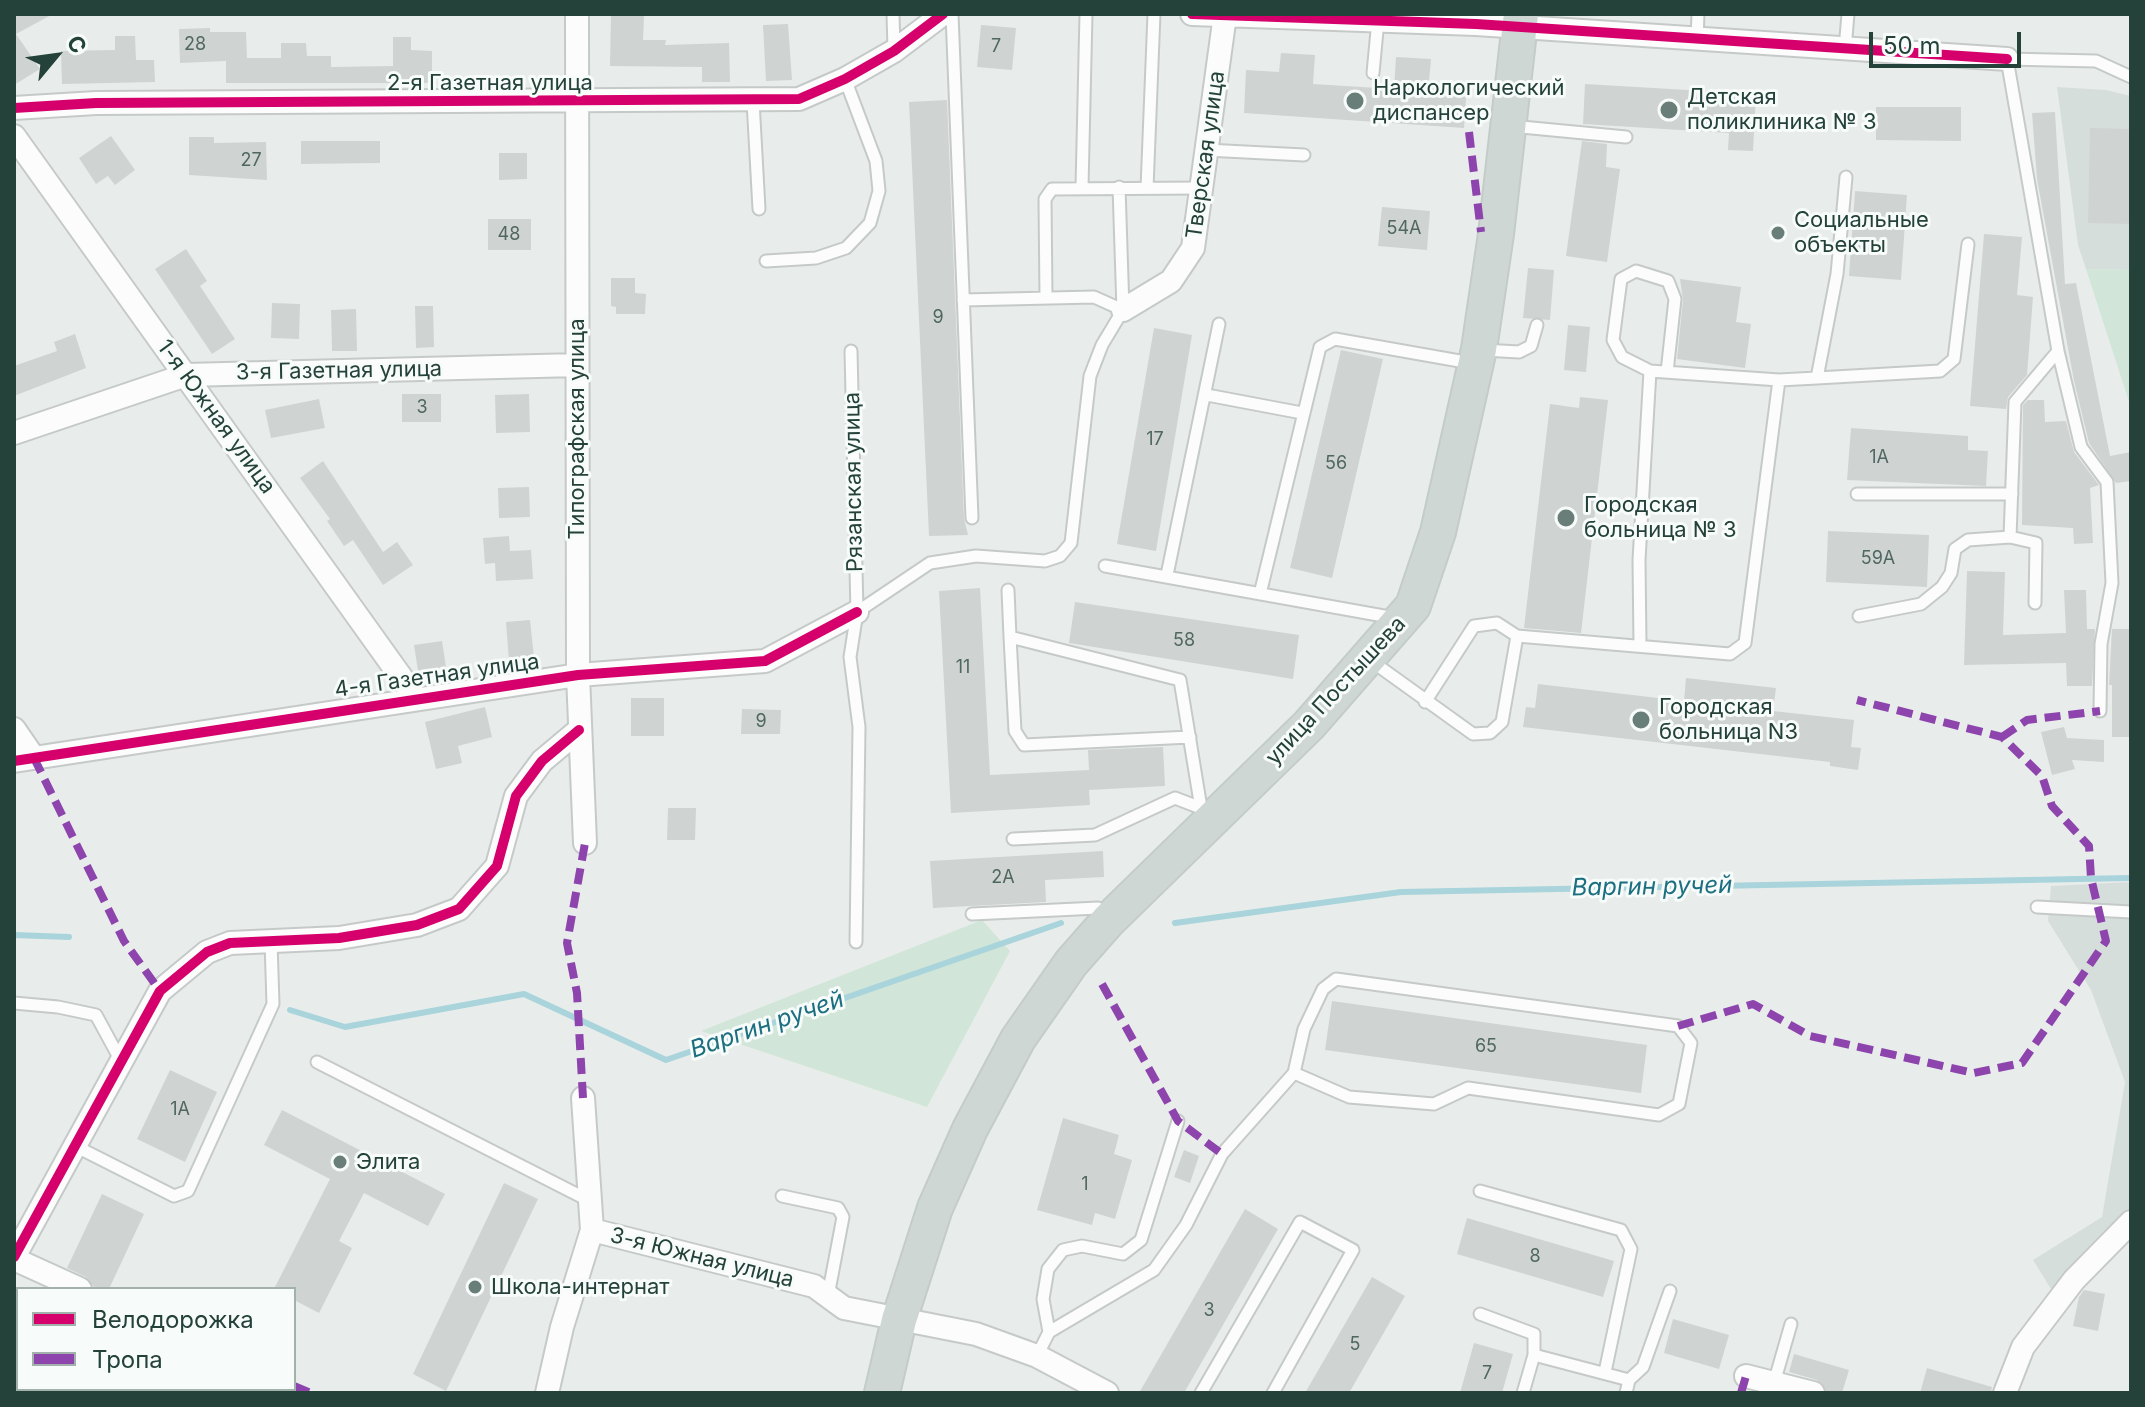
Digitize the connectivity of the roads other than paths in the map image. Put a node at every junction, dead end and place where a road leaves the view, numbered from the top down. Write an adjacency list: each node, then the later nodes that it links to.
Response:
1 (577, 14): 23 (street, Типографская улица)
2 (893, 14): 17 (lane)
3 (943, 14): 17 (street, 2-я Газетная улица)
4 (952, 14): 39 (lane)
5 (1086, 14): 31 (lane)
6 (1154, 14): 33 (lane)
7 (1192, 14): 10 (street)
8 (1698, 14): 15 (lane)
9 (1848, 14): 16 (lane)
10 (1225, 15): 11 (street); 28 (street, Тверская улица)
11 (1256, 15): 12 (street)
12 (1282, 15): 13 (street)
13 (1378, 20): 14 (street); 19 (lane)
14 (1520, 20): 15 (street); 25 (main road, улица Постышева)
15 (1697, 39): 16 (street)
16 (1845, 49): 18 (street)
17 (894, 51): 21 (street, 2-я Газетная улица)
18 (2007, 59): 20 (lane); 44 (lane)
19 (1373, 73)
20 (2131, 77)
21 (845, 79): 22 (street, 2-я Газетная улица); 37 (lane)
22 (753, 101): 23 (street, 2-я Газетная улица); 35 (lane)
23 (577, 102): 24 (street, 2-я Газетная улица); 46 (street, Типографская улица)
24 (14, 108)
25 (1508, 126): 27 (lane); 45 (main road, улица Постышева)
26 (14, 136): 49 (street, 1-я Южная улица)
27 (1626, 137)
28 (1206, 150): 29 (lane); 34 (street, Тверская улица)
29 (1304, 155)
30 (1846, 177): 50 (lane)
31 (1082, 187): 32 (lane); 38 (lane)
32 (1119, 187): 33 (lane); 40 (lane)
33 (1147, 188): 34 (lane)
34 (1201, 188): 40 (street, Тверская улица)
35 (759, 209)
36 (1968, 244): 50 (lane)
37 (766, 261)
38 (1046, 298): 39 (lane); 40 (lane)
39 (963, 300): 57 (lane)
40 (1123, 310): 64 (lane)
41 (1219, 324): 52 (lane)
42 (1537, 325): 45 (lane)
43 (851, 351): 64 (lane, Рязанская улица)
44 (2058, 351): 56 (lane); 74 (lane)
45 (1477, 357): 53 (lane); 66 (main road, улица Постышева)
46 (577, 365): 49 (street, 3-я Газетная улица); 71 (street, Типографская улица)
47 (1650, 371): 48 (lane); 48 (lane); 69 (lane)
48 (1667, 372): 51 (lane)
49 (186, 375): 54 (street, 3-я Газетная улица); 72 (street, 1-я Южная улица)
50 (1817, 378): 51 (lane)
51 (1779, 380): 69 (lane)
52 (1207, 395): 53 (lane); 60 (lane)
53 (1302, 413): 62 (lane)
54 (14, 433)
55 (1857, 494): 56 (lane)
56 (2012, 494): 58 (lane)
57 (972, 518)
58 (2010, 537): 63 (lane); 65 (lane)
59 (1105, 566): 60 (lane)
60 (1167, 575): 62 (lane)
61 (1008, 590): 68 (lane)
62 (1260, 594): 66 (lane)
63 (2035, 603)
64 (857, 612): 71 (street, 4-я Газетная улица); 87 (lane, Рязанская улица)
65 (1859, 616)
66 (1404, 620): 70 (main road, улица Постышева)
67 (1517, 636): 69 (lane); 73 (lane); 73 (lane)
68 (1010, 637): 77 (lane); 77 (lane)
69 (1640, 645)
70 (1369, 660): 73 (lane); 79 (main road, улица Постышева)
71 (578, 675): 72 (street, 4-я Газетная улица); 76 (street, Типографская улица)
72 (416, 698): 78 (street, 4-я Газетная улица)
73 (1425, 702)
74 (2100, 711)
75 (14, 729): 78 (street)
76 (579, 730): 81 (street, Типографская улица); 86 (street)
77 (1190, 737): 79 (lane)
78 (24, 759)
79 (1207, 814): 80 (lane); 85 (main road, улица Постышева)
80 (1013, 839)
81 (585, 843)
82 (2037, 907): 83 (lane)
83 (2131, 912)
84 (972, 914): 85 (lane)
85 (1108, 921): 105 (main road, улица Постышева)
86 (271, 942): 89 (street); 94 (lane)
87 (856, 942)
88 (14, 1003): 89 (lane)
89 (122, 1062): 94 (street)
90 (317, 1062): 97 (lane)
91 (1294, 1073): 91 (lane); 107 (lane)
92 (583, 1098): 97 (street)
93 (1178, 1121): 107 (lane)
94 (75, 1146): 100 (street)
95 (1480, 1191): 110 (lane)
96 (782, 1196): 103 (lane)
97 (593, 1203): 99 (street)
98 (2131, 1222): 122 (street)
99 (592, 1230): 103 (street, 3-я Южная улица); 115 (street)
100 (14, 1258): 101 (street)
101 (76, 1287)
102 (1670, 1291): 112 (lane)
103 (828, 1297): 105 (street, 3-я Южная улица)
104 (1480, 1314): 108 (lane)
105 (899, 1320): 109 (street, 3-я Южная улица); 114 (main road, улица Постышева)
106 (1791, 1324): 113 (lane)
107 (1049, 1332): 109 (lane)
108 (1534, 1355): 110 (lane); 119 (lane)
109 (1037, 1356): 116 (street, 3-я Южная улица)
110 (1605, 1372): 112 (lane)
111 (1746, 1376): 113 (street)
112 (1629, 1380): 120 (lane)
113 (1774, 1383): 121 (street)
114 (882, 1392)
115 (547, 1393)
116 (1107, 1393)
117 (1201, 1393): 118 (lane)
118 (1273, 1393)
119 (1523, 1393)
120 (1626, 1393)
121 (1813, 1393)
122 (2005, 1393)

